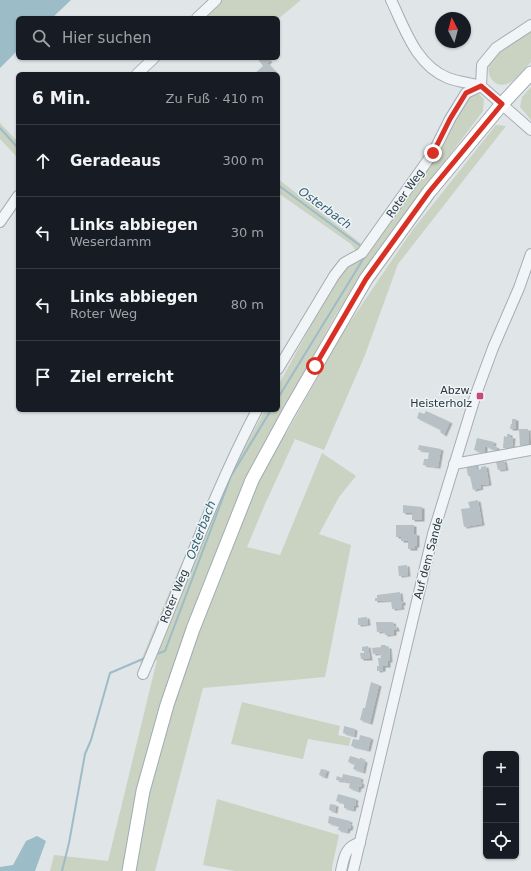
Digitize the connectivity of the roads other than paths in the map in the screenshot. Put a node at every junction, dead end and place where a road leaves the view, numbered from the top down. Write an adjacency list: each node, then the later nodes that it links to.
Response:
1 (216, 0): 3 (street)
2 (391, 0): 8 (street)
3 (199, 16)
4 (531, 25): 8 (street)
5 (152, 60): 6 (street)
6 (139, 72)
7 (531, 73): 9 (main road)
8 (481, 86): 9 (street); 14 (street, Roter Weg)
9 (502, 104): 10 (street); 20 (main road)
10 (531, 130)
11 (16, 199): 12 (street)
12 (0, 222)
13 (531, 254): 17 (street, Auf dem Sande)
14 (280, 366)
15 (256, 412): 18 (street, Roter Weg)
16 (531, 450): 17 (street)
17 (454, 464): 19 (street, Auf dem Sande)
18 (143, 674)
19 (360, 843): 21 (street); 22 (street, Auf dem Sande)
20 (129, 871)
21 (341, 871)
22 (353, 871)

